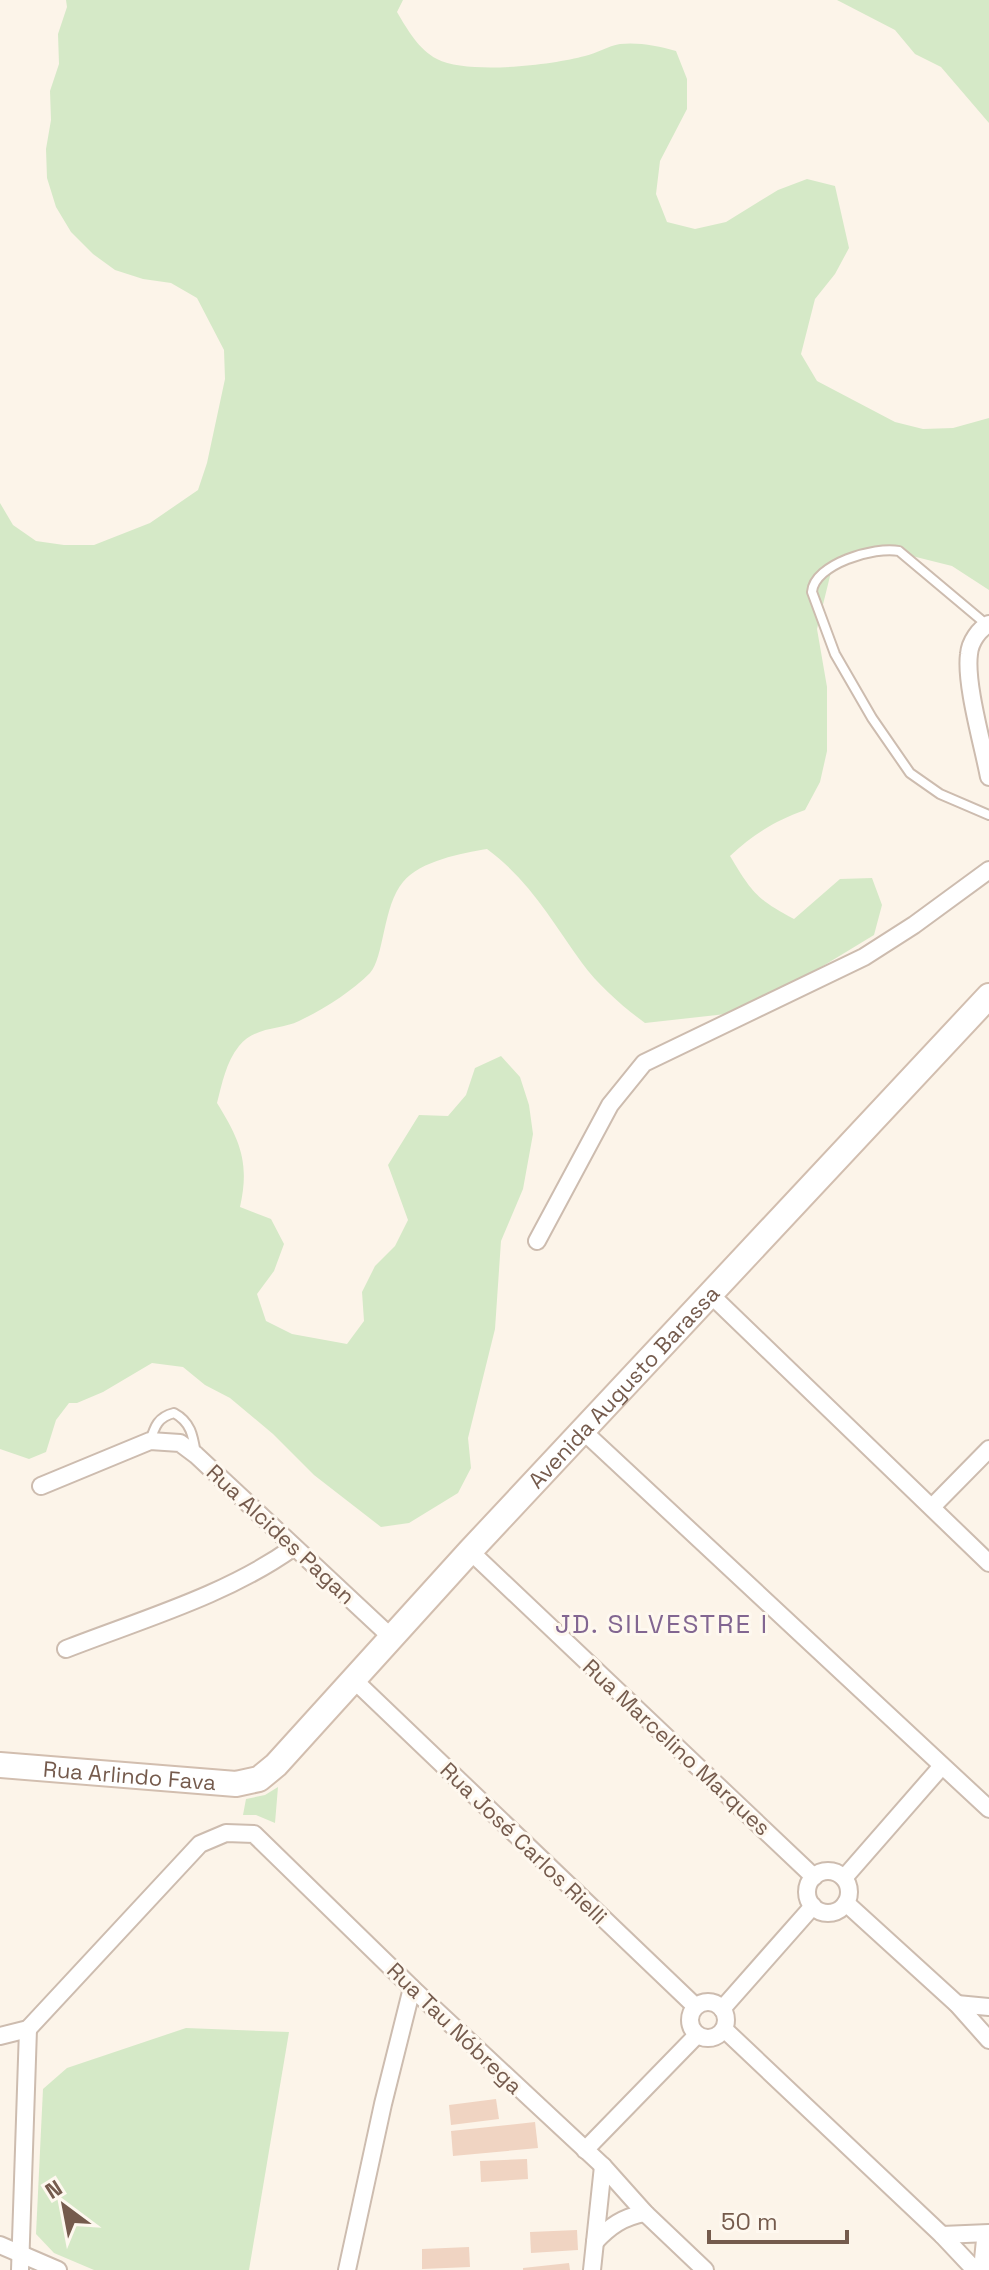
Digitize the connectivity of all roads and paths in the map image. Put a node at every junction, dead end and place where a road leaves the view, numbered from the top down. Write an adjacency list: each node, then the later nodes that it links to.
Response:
1 (988, 624): 2 (street); 3 (lane)
2 (989, 777)
3 (989, 815)
4 (989, 870): 6 (street)
5 (989, 996): 7 (street, Avenida Augusto Barassa)
6 (537, 1241)
7 (710, 1294): 8 (street, Avenida Augusto Barassa); 13 (street)
8 (582, 1430): 15 (street, Avenida Augusto Barassa); 21 (street)
9 (158, 1441): 11 (street, Rua Alcides Pagan); 11 (lane); 12 (street)
10 (989, 1449): 13 (street)
11 (196, 1455): 14 (street, Rua Alcides Pagan)
12 (41, 1486)
13 (932, 1507): 16 (street)
14 (294, 1547): 17 (street, Rua Alcides Pagan); 18 (street)
15 (470, 1551): 17 (street, Avenida Augusto Barassa); 24 (street, Rua Marcelino Marques)
16 (989, 1563)
17 (391, 1637): 19 (street, Avenida Augusto Barassa)
18 (66, 1649)
19 (353, 1679): 22 (street, Avenida Augusto Barassa); 30 (street, Rua José Carlos Rielli)
20 (0, 1765): 22 (street, Rua Arlindo Fava)
21 (941, 1767): 23 (street); 25 (street)
22 (259, 1779)
23 (989, 1809)
24 (814, 1877): 25 (street); 27 (street)
25 (844, 1878): 26 (street)
26 (846, 1903): 27 (street); 29 (street)
27 (813, 1906): 32 (street)
28 (412, 1988): 33 (street, Rua Tau Nóbrega); 38 (street, Rua Tau Nóbrega); 48 (street)
29 (957, 2004): 31 (street); 37 (street)
30 (695, 2006): 32 (street); 35 (street)
31 (989, 2007)
32 (722, 2009): 34 (street)
33 (28, 2029): 36 (street); 46 (street)
34 (724, 2029): 35 (street); 42 (street)
35 (697, 2035): 38 (street)
36 (0, 2036)
37 (989, 2040)
38 (585, 2150): 39 (street, Rua Tau Nóbrega)
39 (603, 2166): 40 (street, Rua Tau Nóbrega); 44 (street)
40 (645, 2213): 44 (street); 50 (street, Rua Tau Nóbrega)
41 (989, 2233): 42 (street)
42 (942, 2235): 51 (street)
43 (989, 2240): 52 (street)
44 (595, 2242): 49 (street)
45 (0, 2245): 46 (street)
46 (20, 2262): 47 (street)
47 (58, 2270)
48 (347, 2270)
49 (592, 2270)
50 (705, 2270)
51 (975, 2270)
52 (986, 2270)

